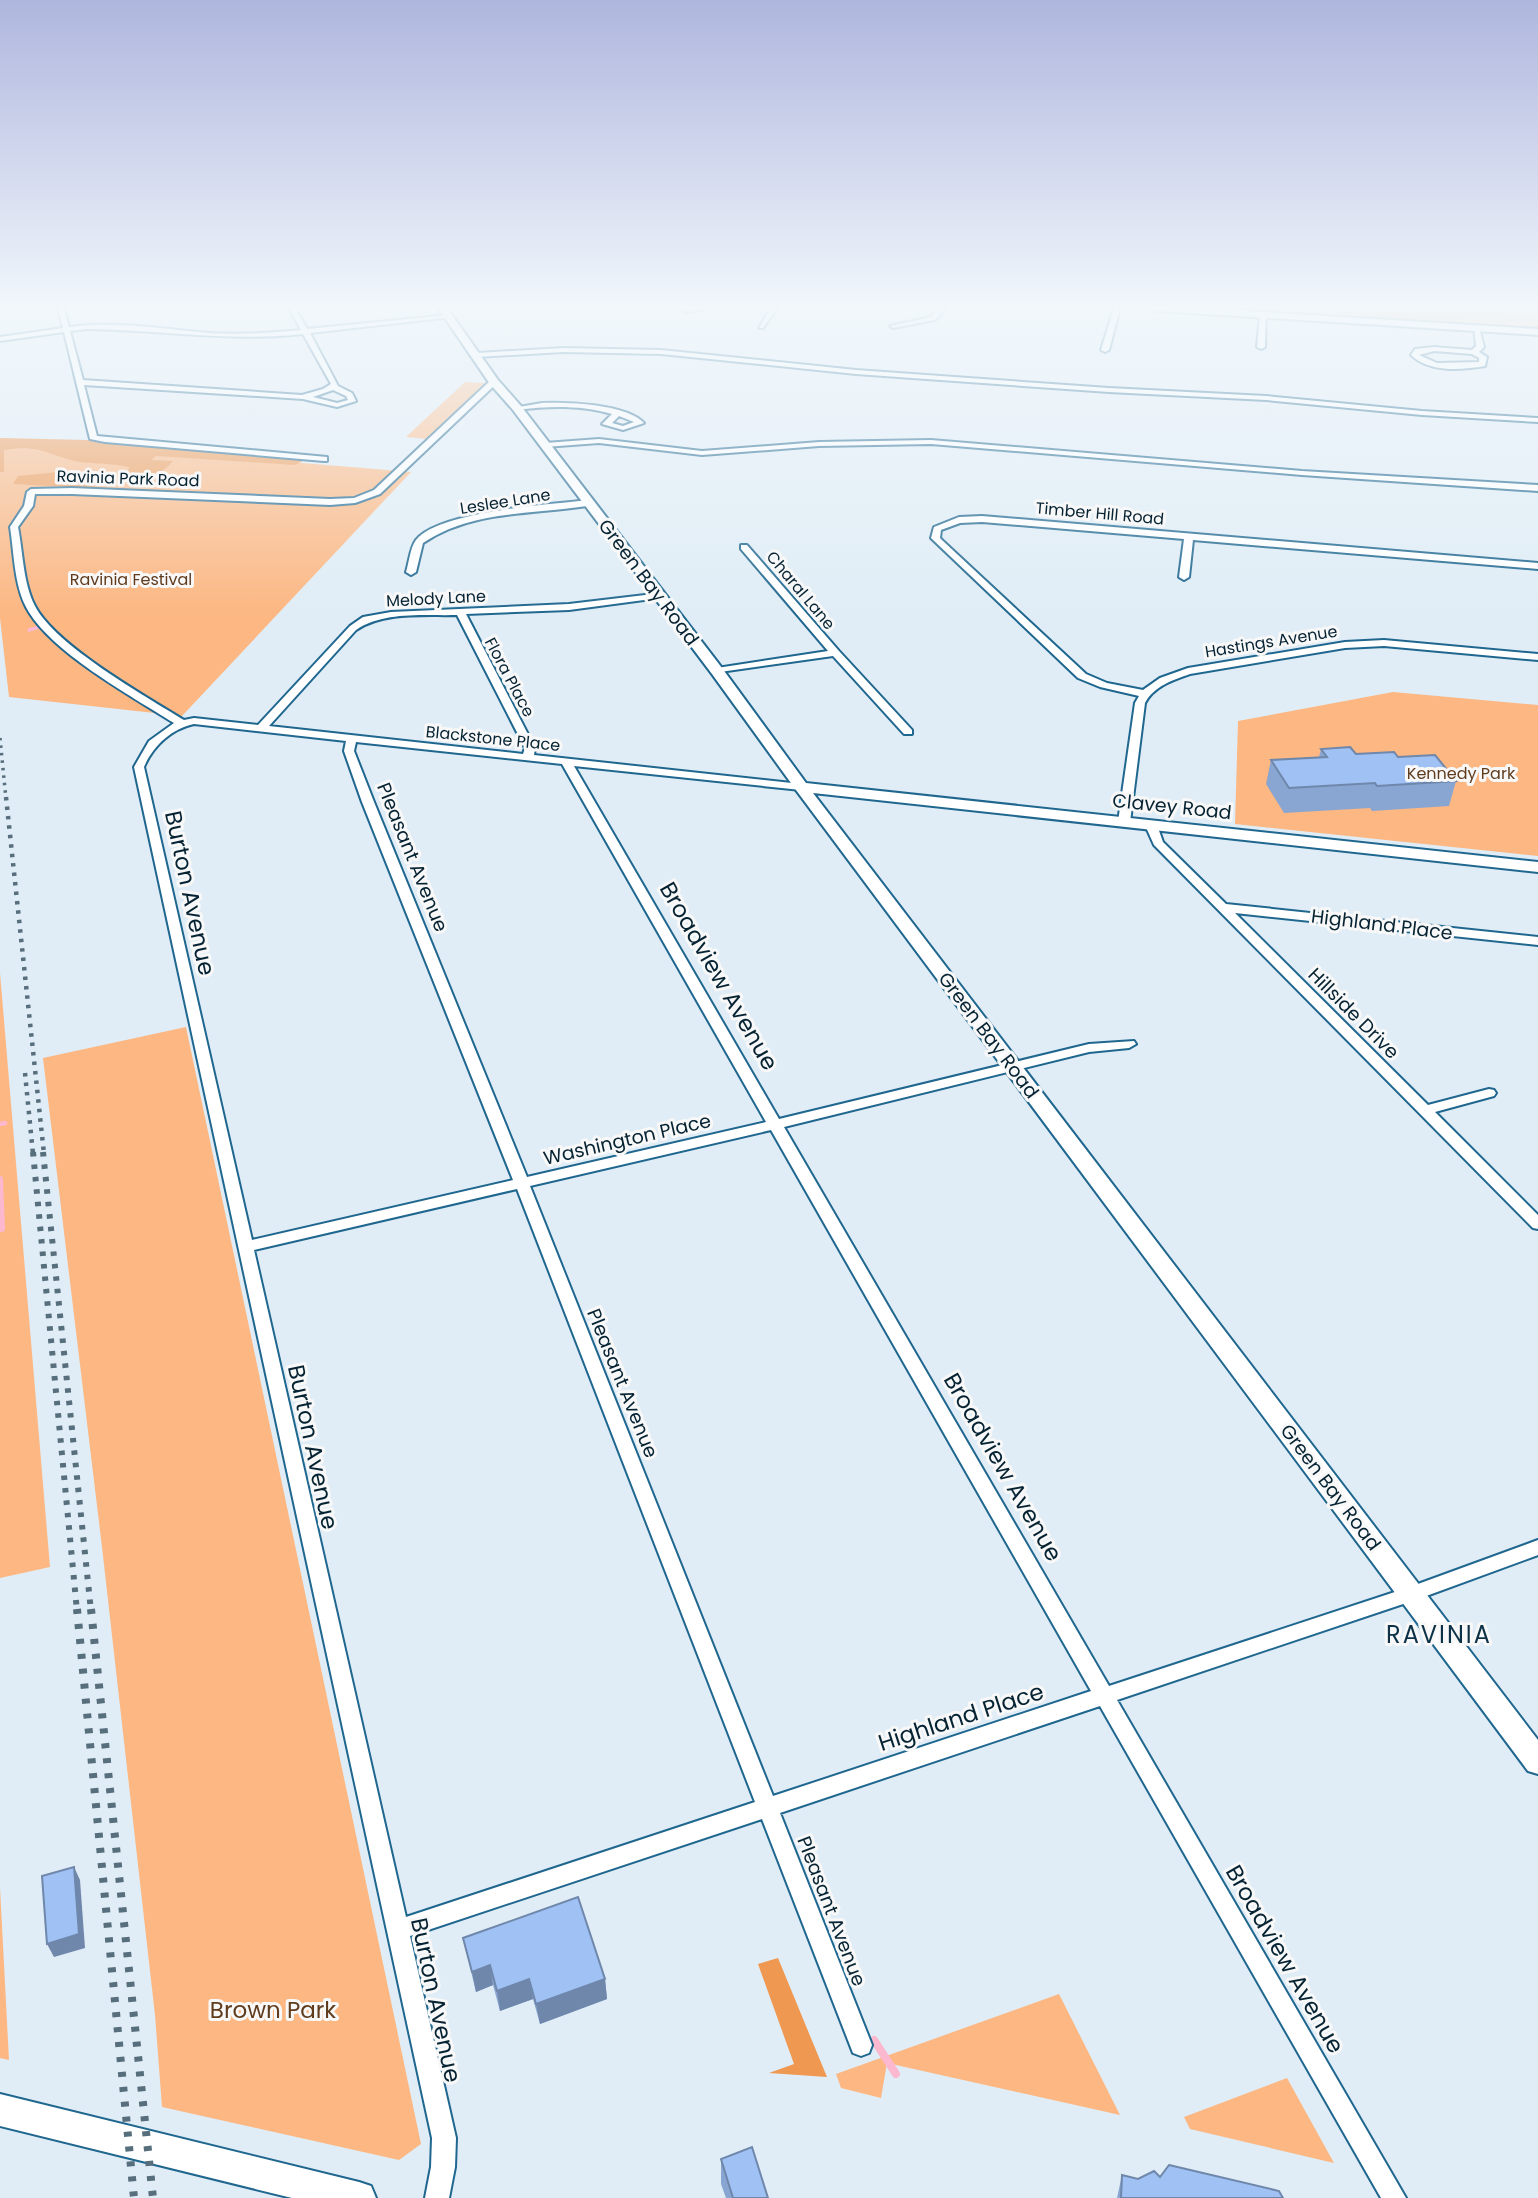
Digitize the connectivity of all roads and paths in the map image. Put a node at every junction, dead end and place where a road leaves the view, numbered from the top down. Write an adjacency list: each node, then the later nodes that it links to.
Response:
1 (85, 411): 11 (street)
2 (464, 411): 25 (street, Ravinia Park Road)
3 (519, 411): 10 (main road, Green Bay Road)
4 (604, 411): 6 (street)
5 (1397, 411): 7 (street)
6 (617, 414)
7 (1538, 420)
8 (827, 432): 9 (street)
9 (832, 443): 10 (street); 12 (street)
10 (545, 444): 13 (main road, Green Bay Road)
11 (324, 459)
12 (1538, 488)
13 (590, 503): 17 (street, Leslee Lane); 19 (main road, Green Bay Road)
14 (1189, 537): 16 (street, Timber Hill Road); 18 (street); 24 (street, Timber Hill Road)
15 (744, 547): 21 (street, Charal Lane)
16 (1538, 566)
17 (411, 572)
18 (1184, 577)
19 (659, 595): 20 (street, Melody Lane); 23 (main road, Green Bay Road)
20 (460, 612): 26 (street, Melody Lane); 29 (street, Flora Place)
21 (835, 653): 23 (street, Charal Lane); 27 (street, Charal Lane)
22 (1538, 657): 24 (street, Hastings Avenue)
23 (718, 671): 31 (main road, Green Bay Road)
24 (1145, 694): 32 (street)
25 (181, 723): 26 (street, Blackstone Place); 44 (street, Burton Avenue)
26 (261, 728): 28 (street, Blackstone Place)
27 (908, 733)
28 (352, 738): 29 (street, Blackstone Place); 42 (street, Pleasant Avenue)
29 (528, 757): 30 (street, Blackstone Place)
30 (566, 762): 31 (street, Blackstone Place); 41 (street, Broadview Avenue)
31 (801, 787): 32 (main road, Clavey Road); 38 (main road, Green Bay Road)
32 (1124, 822): 33 (main road, Clavey Road)
33 (1151, 825): 34 (main road, Clavey Road); 35 (street, Hillside Drive)
34 (1538, 867)
35 (1225, 908): 36 (street, Highland Place); 40 (street, Hillside Drive)
36 (1538, 942)
37 (1129, 1044): 38 (street, Washington Place)
38 (1014, 1068): 41 (street, Washington Place); 46 (main road, Green Bay Road)
39 (1489, 1093): 40 (street)
40 (1426, 1110): 43 (street, Hillside Drive)
41 (777, 1124): 42 (street, Washington Place); 47 (street, Broadview Avenue)
42 (521, 1182): 44 (street, Washington Place); 49 (street, Pleasant Avenue)
43 (1538, 1224)
44 (248, 1246): 50 (street, Burton Avenue)
45 (1538, 1547): 46 (street, Highland Place)
46 (1411, 1594): 47 (street, Highland Place); 48 (main road, Green Bay Road)
47 (1106, 1694): 49 (street, Highland Place); 55 (street, Broadview Avenue)
48 (1538, 1762)
49 (769, 1806): 50 (street, Highland Place); 51 (street, Pleasant Avenue)
50 (398, 1930): 54 (street, Burton Avenue)
51 (862, 2045)
52 (0, 2110): 53 (main road)
53 (359, 2198)
54 (438, 2198)
55 (1394, 2198)

